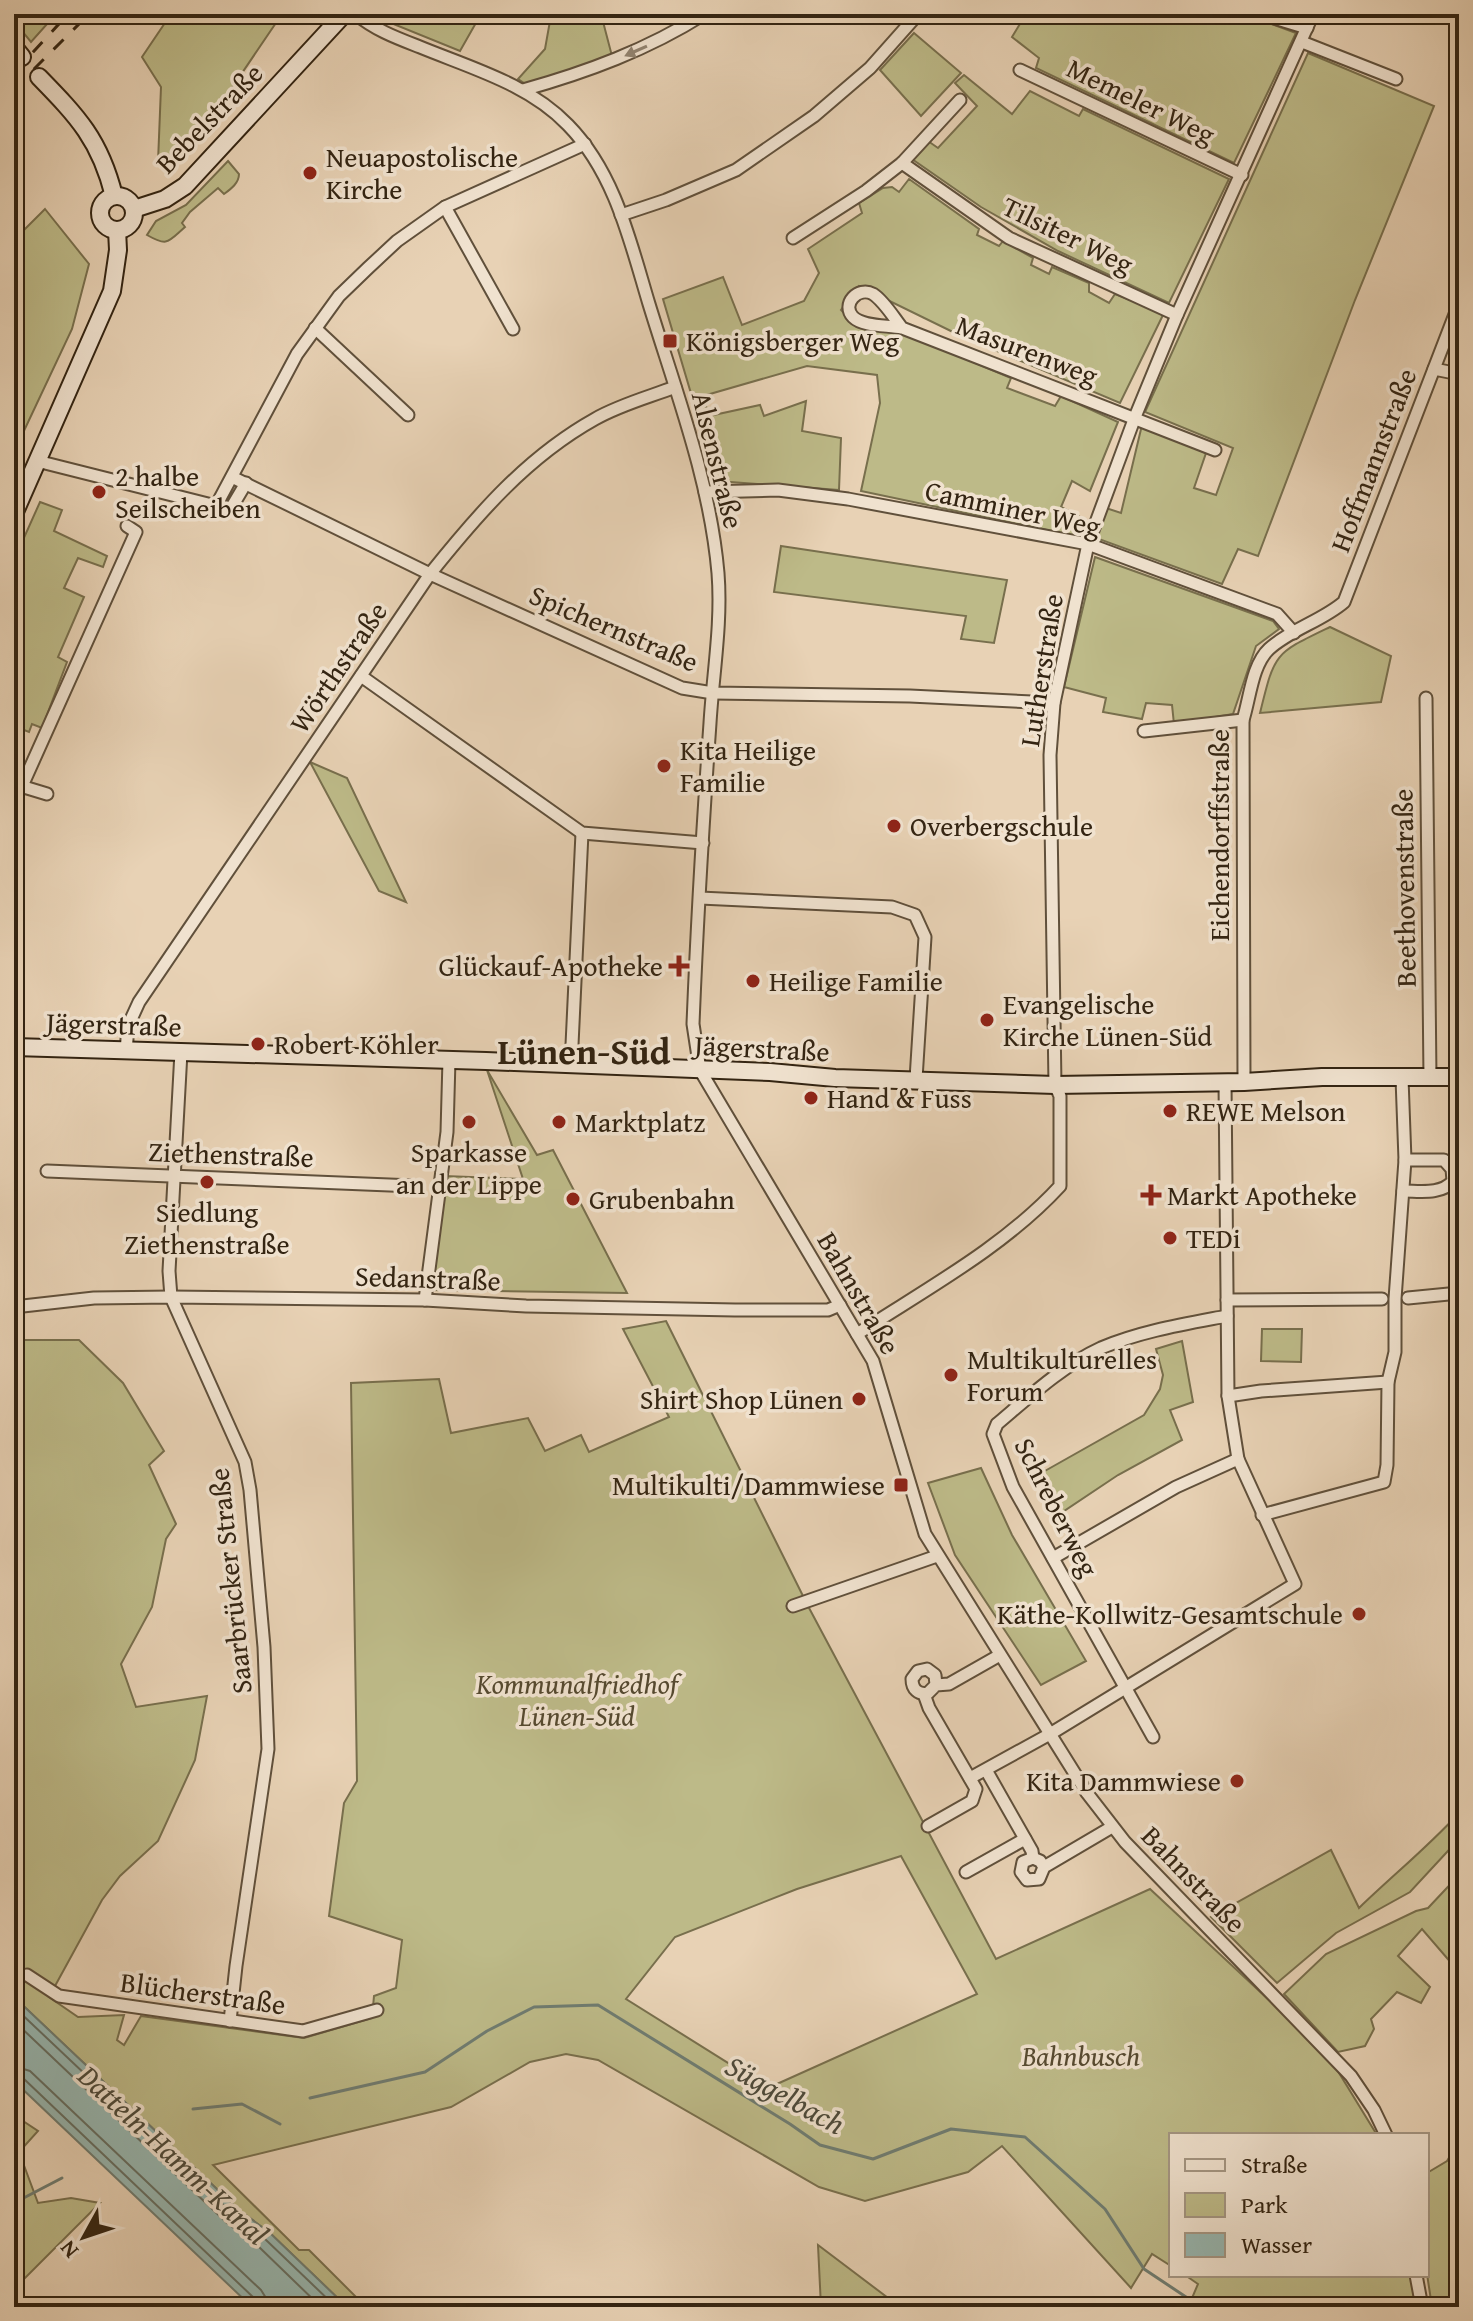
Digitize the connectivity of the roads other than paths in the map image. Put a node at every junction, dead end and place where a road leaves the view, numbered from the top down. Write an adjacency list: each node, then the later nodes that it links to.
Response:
1 (344, 14): 19 (street, Bebelstraße)
2 (356, 14): 12 (street, Alsenstraße)
3 (704, 14): 12 (street, one-way to 12)
4 (918, 14): 20 (street)
5 (1261, 14): 7 (street)
6 (1313, 14): 7 (street, Lutherstraße)
7 (1307, 28): 8 (street, Lutherstraße)
8 (1302, 42): 11 (street); 16 (street, Lutherstraße)
9 (1020, 70): 16 (street, Memeler Weg)
10 (39, 77): 17 (street)
11 (1396, 79)
12 (523, 90): 14 (street, Alsenstraße)
13 (960, 100): 15 (street)
14 (585, 144): 18 (street); 20 (street, Alsenstraße)
15 (902, 163): 22 (street); 24 (street, Tilsiter Weg)
16 (1242, 175): 24 (street, Lutherstraße)
17 (114, 196): 19 (street); 21 (street)
18 (445, 207): 25 (street); 27 (street)
19 (134, 209): 21 (street)
20 (621, 215): 30 (street, Alsenstraße)
21 (117, 230): 34 (street)
22 (793, 238)
23 (1459, 304): 28 (street, Hoffmannstraße)
24 (1177, 315): 32 (street, Lutherstraße)
25 (315, 328): 31 (street); 35 (street)
26 (902, 328): 26 (street, Masurenweg); 32 (street, Masurenweg)
27 (513, 329)
28 (1434, 369): 29 (street); 43 (street, Hoffmannstraße)
29 (1459, 374)
30 (675, 387): 37 (street, Alsenstraße); 42 (street, Wörthstraße)
31 (408, 415)
32 (1135, 417): 33 (street); 41 (street, Lutherstraße)
33 (1215, 450)
34 (37, 461): 38 (street); 39 (street)
35 (232, 477): 36 (street, Spichernstraße); 38 (street)
36 (246, 483): 38 (street); 42 (street, Spichernstraße)
37 (705, 492): 41 (street, Camminer Weg); 46 (street, Alsenstraße)
38 (216, 506)
39 (14, 514)
40 (127, 526): 51 (street)
41 (1088, 544): 44 (street, Camminer Weg); 48 (street, Lutherstraße)
42 (430, 574): 45 (street, Wörthstraße); 46 (street, Spichernstraße)
43 (1316, 621): 44 (street, Eichendorffstraße)
44 (1294, 633): 49 (street, Eichendorffstraße)
45 (361, 676): 53 (street); 57 (street, Wörthstraße)
46 (713, 693): 48 (street, Spichernstraße); 54 (street, Alsenstraße)
47 (1426, 698): 64 (street, Beethovenstraße)
48 (1054, 703): 68 (street, Lutherstraße)
49 (1243, 720): 50 (street); 67 (street, Eichendorffstraße)
50 (1144, 731)
51 (18, 785): 52 (street)
52 (47, 794)
53 (582, 833): 54 (street); 60 (street)
54 (703, 843): 55 (street, Alsenstraße)
55 (700, 898): 61 (street, Alsenstraße); 65 (street)
56 (14, 1047): 57 (street, Jägerstraße)
57 (126, 1052): 58 (street, Jägerstraße)
58 (181, 1052): 59 (street, Jägerstraße); 71 (street, Saarbrücker Straße)
59 (449, 1060): 60 (street, Jägerstraße); 78 (street)
60 (571, 1066): 61 (street, Jägerstraße)
61 (700, 1070): 65 (street, Jägerstraße); 80 (street, Bahnstraße)
62 (1459, 1077): 64 (street, Jägerstraße)
63 (1402, 1078): 64 (street, Jägerstraße); 67 (street, Jägerstraße); 69 (street)
64 (1430, 1078)
65 (916, 1079): 68 (street, Jägerstraße)
66 (1225, 1082): 67 (street, Jägerstraße); 68 (street, Jägerstraße); 79 (street)
67 (1244, 1082)
68 (1055, 1085): 83 (street, Lutherstraße)
69 (1405, 1160): 73 (street); 73 (street)
70 (47, 1171): 71 (street, Ziethenstraße)
71 (174, 1175): 72 (street, Ziethenstraße); 75 (street, Saarbrücker Straße)
72 (414, 1186)
73 (1403, 1191): 84 (street)
74 (1459, 1293): 76 (street)
75 (171, 1297): 78 (street, Sedanstraße); 81 (street, Sedanstraße); 107 (street, Saarbrücker Straße)
76 (1408, 1298)
77 (1382, 1299): 79 (street)
78 (425, 1300): 80 (street, Sedanstraße)
79 (1227, 1300): 82 (street)
80 (840, 1305): 83 (street, Bahnstraße)
81 (14, 1307)
82 (1227, 1316): 85 (street); 89 (street, Schreberweg)
83 (857, 1334): 88 (street, Bahnstraße)
84 (1388, 1382): 85 (street); 87 (street)
85 (1228, 1396): 86 (street)
86 (1238, 1459): 87 (street); 89 (street)
87 (1262, 1515): 93 (street)
88 (937, 1556): 90 (street); 91 (street, Bahnstraße)
89 (1053, 1558): 93 (street, Schreberweg)
90 (793, 1606)
91 (1000, 1655): 92 (street); 95 (street, Bahnstraße)
92 (936, 1685): 94 (street); 94 (street)
93 (1126, 1687): 95 (street); 96 (street, Schreberweg)
94 (924, 1694): 98 (street)
95 (1050, 1734): 97 (street); 100 (street, Bahnstraße)
96 (1153, 1737)
97 (986, 1770): 98 (street); 101 (street)
98 (970, 1778): 99 (street)
99 (928, 1826)
100 (1112, 1827): 103 (street); 108 (street, Bahnstraße)
101 (1025, 1839): 102 (street); 104 (street)
102 (1033, 1858): 103 (street); 103 (street)
103 (1044, 1867)
104 (966, 1872)
105 (27, 1975): 107 (street, Blücherstraße)
106 (377, 2010): 107 (street, Blücherstraße)
107 (230, 2021)
108 (1385, 2133)
109 (1416, 2277): 110 (street)
110 (1422, 2307)

